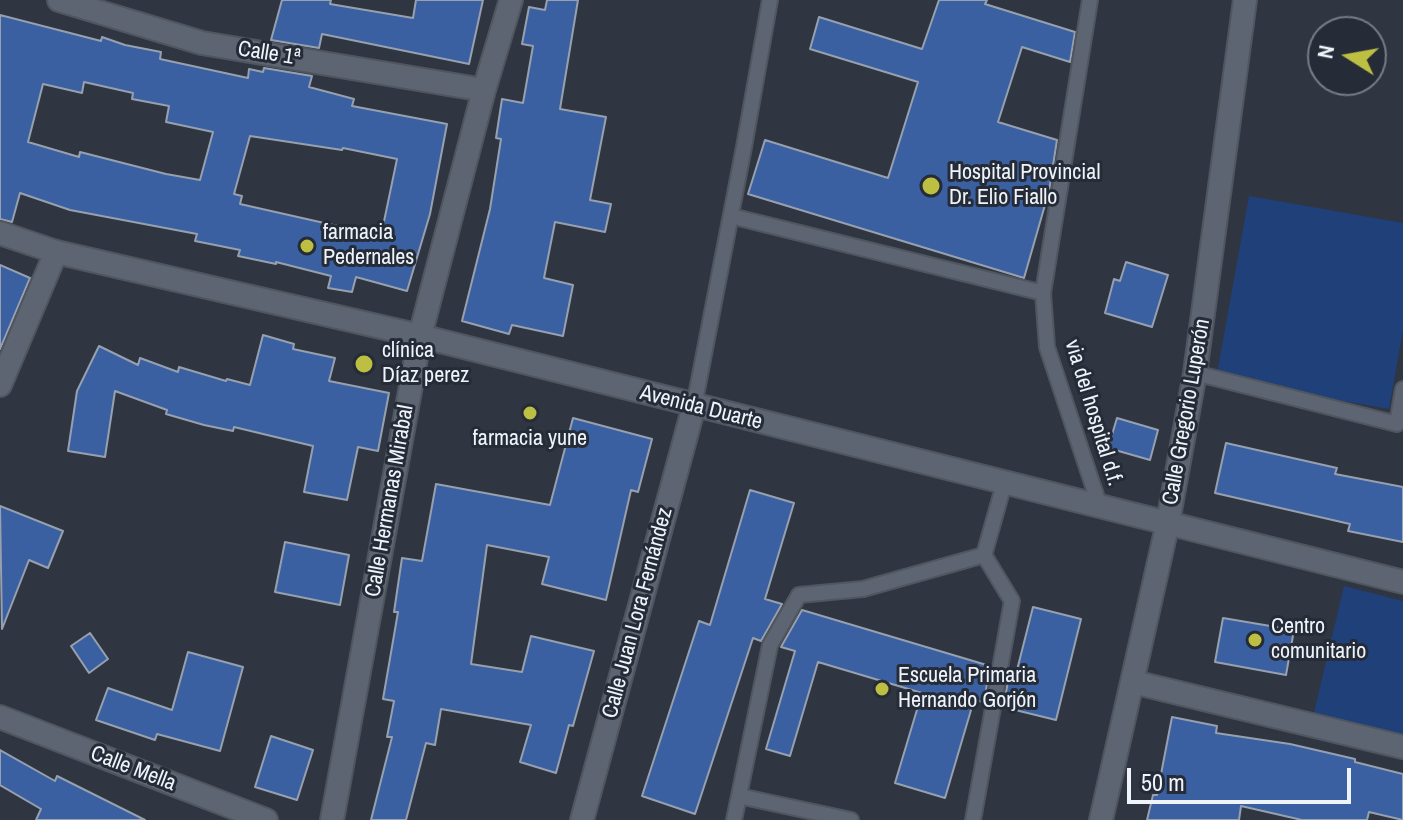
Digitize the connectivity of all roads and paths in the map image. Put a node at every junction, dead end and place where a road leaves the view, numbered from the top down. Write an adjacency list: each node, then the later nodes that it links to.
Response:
1 (59, 0): 6 (street, Calle 1ª)
2 (511, 0): 6 (street, Calle Hermanas Mirabal)
3 (770, 0): 7 (lane)
4 (1090, 0): 10 (lane, via del hospital d.f.)
5 (1245, 0): 12 (street, Calle Gregorio Luperón)
6 (484, 90): 11 (street, Calle Hermanas Mirabal)
7 (731, 216): 10 (lane); 15 (lane)
8 (0, 233): 9 (street, Avenida Duarte)
9 (56, 252): 11 (street, Avenida Duarte); 13 (street)
10 (1043, 293): 18 (lane, via del hospital d.f.)
11 (420, 336): 15 (street, Avenida Duarte); 27 (street, Calle Hermanas Mirabal)
12 (1195, 373): 16 (lane); 19 (street, Calle Gregorio Luperón)
13 (0, 385)
14 (1403, 389): 16 (lane)
15 (694, 406): 17 (street, Avenida Duarte); 28 (street, Calle Juan Lora Fernández)
16 (1400, 425)
17 (1004, 484): 18 (street, Avenida Duarte); 20 (lane)
18 (1100, 507): 19 (street, Avenida Duarte)
19 (1168, 522): 21 (street, Avenida Duarte); 22 (street, Calle Gregorio Luperón)
20 (984, 555): 25 (lane); 31 (lane)
21 (1403, 582)
22 (1133, 682): 24 (street); 32 (street, Calle Gregorio Luperón)
23 (0, 717): 26 (street, Calle Mella)
24 (1403, 747)
25 (739, 796): 29 (lane); 30 (lane)
26 (266, 820)
27 (332, 820)
28 (582, 820)
29 (734, 820)
30 (851, 820)
31 (973, 820)
32 (1101, 820)

